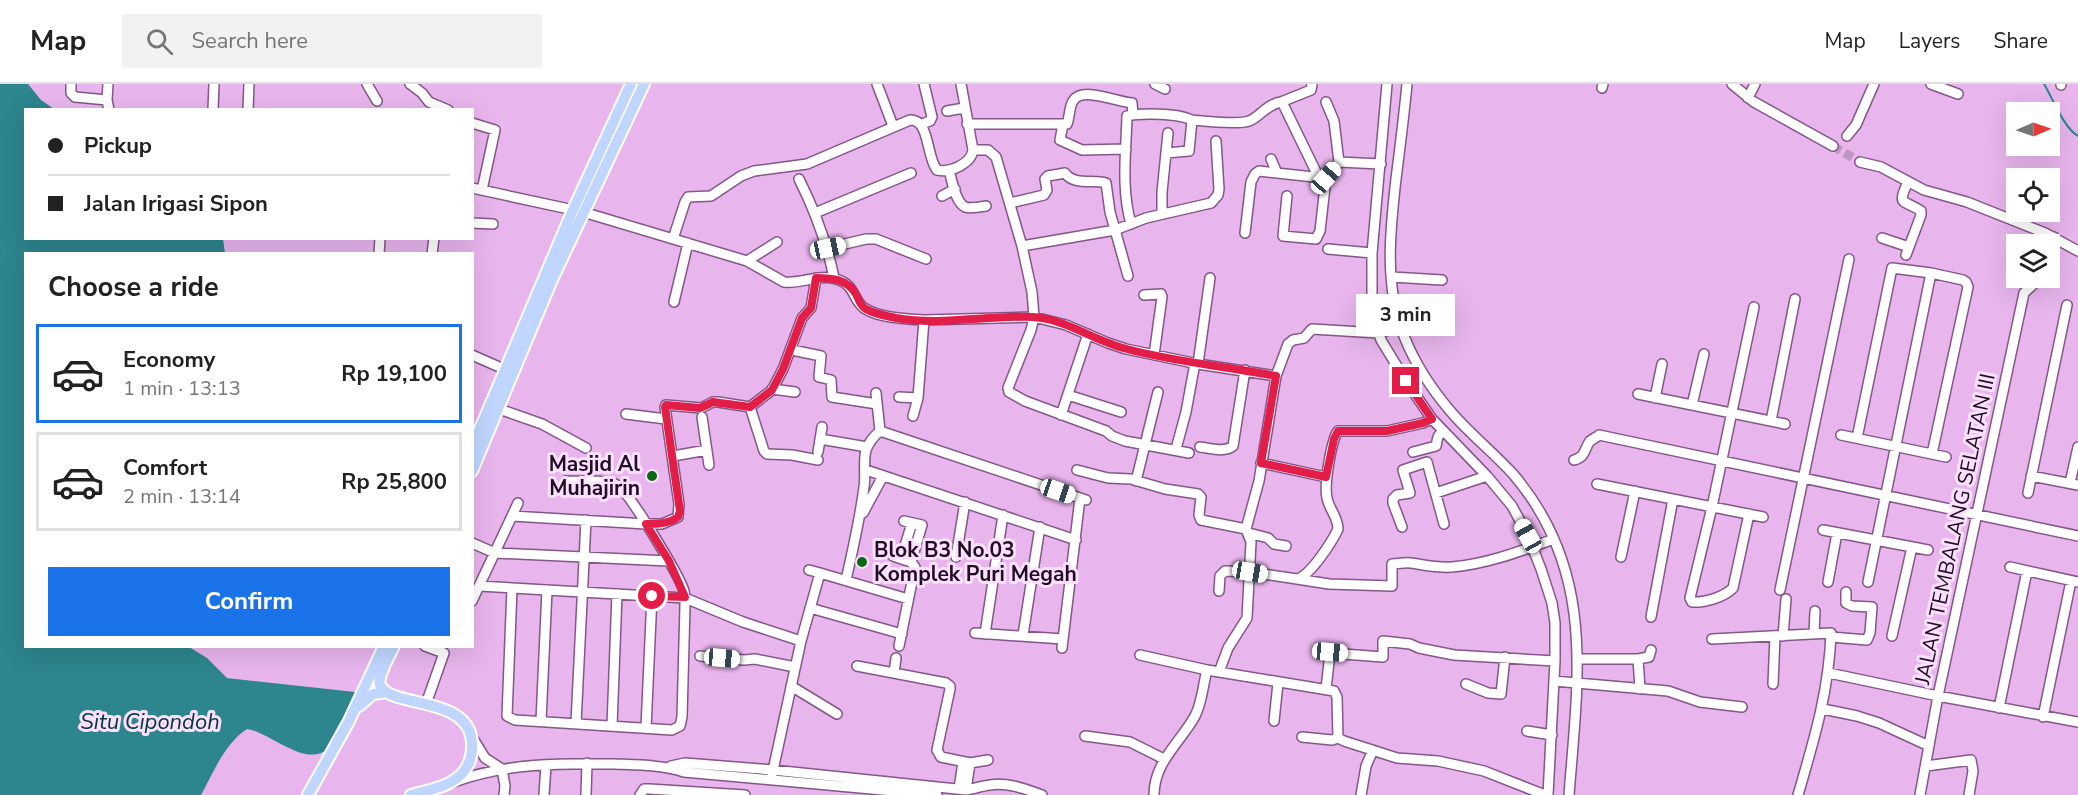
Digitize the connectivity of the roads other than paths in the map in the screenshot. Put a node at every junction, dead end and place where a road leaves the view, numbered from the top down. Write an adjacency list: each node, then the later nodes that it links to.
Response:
1 (71, 84): 28 (street)
2 (108, 84): 28 (street)
3 (214, 84): 29 (street)
4 (249, 84): 30 (street)
5 (367, 84): 25 (street)
6 (410, 84): 31 (street)
7 (631, 84): 64 (main road)
8 (644, 84): 64 (main road)
9 (877, 84): 40 (street)
10 (924, 84): 37 (street)
11 (961, 84): 32 (street)
12 (1103, 84): 22 (street)
13 (1155, 84): 21 (street)
14 (1312, 84): 26 (street)
15 (1387, 84): 51 (street)
16 (1407, 84): 88 (street)
17 (1732, 84): 24 (street)
18 (1755, 84): 24 (street)
19 (1874, 84): 42 (street)
20 (1936, 85): 23 (street)
21 (1165, 89)
22 (1099, 94): 34 (street); 39 (street)
23 (1958, 94)
24 (1748, 98): 44 (street)
25 (377, 101)
26 (1281, 102): 35 (street); 55 (street)
27 (1326, 102): 49 (street)
28 (108, 106)
29 (213, 108)
30 (248, 108)
31 (443, 108)
32 (964, 108): 33 (street); 38 (street)
33 (947, 111)
34 (1133, 115): 35 (street); 45 (street)
35 (1191, 120): 47 (street)
36 (474, 124): 58 (street)
37 (922, 124): 40 (street); 52 (street)
38 (967, 124): 39 (street); 46 (street)
39 (1063, 124): 45 (street)
40 (893, 126): 74 (street)
41 (1168, 134): 47 (street)
42 (1847, 136)
43 (1216, 141): 66 (street)
44 (1833, 146)
45 (1126, 149): 69 (street)
46 (973, 150): 52 (street); 62 (street)
47 (1166, 153): 66 (street)
48 (1270, 159): 54 (street)
49 (1340, 162): 51 (street); 55 (street)
50 (1860, 162): 57 (street)
51 (1381, 164): 82 (street)
52 (949, 170): 59 (street)
53 (911, 173): 65 (street)
54 (1277, 173): 55 (street); 71 (street)
55 (1322, 178): 61 (street)
56 (799, 179): 65 (street)
57 (1908, 182): 72 (street); 73 (street)
58 (477, 189): 64 (street)
59 (955, 189): 60 (street); 63 (street)
60 (942, 196)
61 (1287, 196)
62 (1010, 203): 70 (street); 78 (street)
63 (986, 206)
64 (578, 211): 74 (street); 110 (main road); 125 (main road)
65 (815, 213): 79 (street)
66 (1162, 213): 69 (street)
67 (474, 223): 68 (street)
68 (493, 224)
69 (1131, 224): 70 (street)
70 (1114, 230): 78 (street); 87 (street)
71 (1245, 233)
72 (2047, 234)
73 (1882, 238)
74 (673, 239): 77 (street)
75 (2060, 240): 81 (street)
76 (777, 242): 85 (street)
77 (688, 243): 85 (street); 96 (street)
78 (1022, 246): 99 (street)
79 (828, 248): 83 (street); 90 (street)
80 (1328, 249): 82 (street)
81 (2078, 251)
82 (1372, 253): 102 (street)
83 (926, 259)
84 (1849, 259): 167 (street)
85 (747, 261): 89 (street)
86 (1931, 273): 141 (street); 144 (street); 153 (street)
87 (1128, 276)
88 (1392, 277): 92 (street); 101 (street)
89 (816, 278): 90 (street); 104 (street)
90 (834, 278): 100 (street)
91 (1210, 278): 108 (street)
92 (1442, 280)
93 (2029, 288): 182 (street, JALAN TEMBALANG SELATAN III)
94 (1144, 296): 106 (street)
95 (1795, 299): 134 (street)
96 (674, 302)
97 (2067, 305): 165 (street)
98 (1754, 307): 127 (street)
99 (1034, 317): 100 (street); 103 (street); 129 (street)
100 (924, 320): 120 (street)
101 (1399, 327): 102 (street); 196 (street)
102 (1380, 333): 112 (street); 133 (street)
103 (1088, 334): 106 (street); 117 (street)
104 (792, 350): 113 (street); 122 (street)
105 (1704, 354): 123 (street)
106 (1154, 355): 108 (street)
107 (474, 356): 110 (street)
108 (1197, 363): 111 (street); 150 (street)
109 (1662, 364): 121 (street)
110 (506, 370): 136 (main road)
111 (1245, 370): 112 (street); 146 (street)
112 (1276, 376): 158 (street)
113 (772, 389): 114 (street); 124 (street)
114 (795, 392)
115 (1158, 392): 143 (street)
116 (876, 393): 122 (street)
117 (1068, 394): 126 (street); 129 (street)
118 (1638, 394): 121 (street)
119 (899, 397): 120 (street)
120 (918, 398): 130 (street)
121 (1654, 398): 123 (street)
122 (877, 404): 138 (street)
123 (1692, 405): 127 (street)
124 (750, 407): 132 (street); 142 (street)
125 (499, 409): 148 (street); 160 (main road)
126 (1121, 412)
127 (1732, 413): 134 (street); 157 (street)
128 (626, 414): 132 (street)
129 (1062, 415): 143 (street)
130 (913, 416)
131 (702, 417): 149 (street)
132 (666, 419): 154 (street)
133 (1432, 419): 139 (street); 166 (street)
134 (1771, 421): 135 (street)
135 (1785, 424)
136 (477, 425)
137 (822, 427): 142 (street)
138 (880, 431): 145 (street); 195 (street)
139 (1444, 432): 151 (street); 164 (street)
140 (1841, 435): 141 (street)
141 (1857, 438): 144 (street)
142 (820, 439): 145 (street)
143 (1145, 444): 150 (street); 169 (street)
144 (1894, 446): 153 (street); 175 (street)
145 (867, 447): 161 (street)
146 (1200, 447)
147 (2078, 447): 171 (street)
148 (586, 448)
149 (707, 450): 154 (street); 159 (street)
150 (1176, 450): 152 (street)
151 (1413, 452)
152 (1189, 453)
153 (1932, 454): 155 (street)
154 (673, 456): 187 (street)
155 (1946, 457)
156 (1574, 460): 157 (street)
157 (1721, 461): 167 (street); 179 (street)
158 (1261, 463): 166 (street); 192 (street)
159 (709, 465)
160 (474, 466)
161 (867, 470): 163 (street); 186 (street)
162 (1077, 470): 169 (street)
163 (884, 476): 178 (street); 186 (street)
164 (1487, 476): 173 (street); 200 (street)
165 (2031, 476): 171 (street); 174 (street)
166 (1326, 477): 214 (street)
167 (1803, 478): 175 (street); 222 (street)
168 (566, 481): 187 (street)
169 (1136, 481): 192 (street)
170 (1597, 483): 172 (street)
171 (2074, 484)
172 (1635, 491): 176 (street); 206 (street)
173 (1436, 493): 188 (street); 190 (street)
174 (2028, 493)
175 (1885, 495): 182 (street); 197 (street)
176 (1673, 499): 179 (street); 234 (street)
177 (518, 502): 183 (street)
178 (964, 502): 181 (street); 205 (street)
179 (1712, 507): 180 (street); 180 (street)
180 (1749, 514): 184 (street)
181 (1003, 515): 189 (street); 236 (street)
182 (1976, 515): 194 (street); 272 (street, JALAN TEMBALANG SELATAN III)
183 (512, 516): 185 (street); 203 (street)
184 (1763, 517)
185 (586, 520): 187 (street); 204 (street)
186 (860, 520): 215 (street)
187 (646, 524): 207 (street)
188 (1444, 524)
189 (1040, 527): 195 (street); 239 (street)
190 (1402, 527)
191 (1823, 530): 193 (street)
192 (1247, 531): 199 (street); 212 (street)
193 (1837, 533): 197 (street); 217 (street)
194 (2078, 536)
195 (1076, 540): 239 (street)
196 (1552, 540): 200 (street); 254 (street)
197 (1876, 540): 201 (street); 218 (street)
198 (474, 544): 203 (street)
199 (1286, 546)
200 (1534, 546): 214 (street); 256 (street)
201 (1912, 547): 202 (street); 241 (street)
202 (1928, 550)
203 (495, 553): 204 (street); 219 (street)
204 (584, 557): 207 (street); 224 (street)
205 (956, 557)
206 (1621, 557)
207 (669, 561): 229 (street)
208 (911, 562): 208 (street); 230 (street)
209 (2010, 567): 211 (street)
210 (809, 570): 213 (street)
211 (2027, 571): 216 (street); 275 (street)
212 (1250, 572): 214 (street); 223 (street); 260 (street)
213 (820, 573): 215 (street); 232 (street)
214 (1297, 579)
215 (846, 580): 230 (street)
216 (2075, 581): 278 (street)
217 (1828, 582)
218 (1868, 582)
219 (479, 586): 220 (street); 228 (street)
220 (512, 588): 221 (street); 280 (street)
221 (547, 590): 224 (street); 280 (street)
222 (1780, 590)
223 (1219, 591)
224 (582, 592): 226 (street); 283 (street)
225 (1846, 592): 242 (street)
226 (617, 594): 227 (street); 284 (street)
227 (652, 596): 229 (street); 285 (street)
228 (474, 597)
229 (685, 597): 244 (street); 285 (street)
230 (908, 599): 237 (street)
231 (1786, 599): 240 (street)
232 (810, 608): 237 (street); 244 (street)
233 (1815, 611): 238 (street)
234 (1651, 617)
235 (975, 633): 236 (street)
236 (985, 633): 239 (street)
237 (902, 634): 245 (street)
238 (1814, 634): 240 (street); 242 (street)
239 (1023, 635)
240 (1779, 636): 243 (street); 267 (street)
241 (1892, 636)
242 (1831, 637): 262 (street)
243 (1713, 639)
244 (801, 641): 258 (street)
245 (899, 646)
246 (383, 648): 279 (main road)
247 (393, 648): 271 (main road)
248 (430, 648): 273 (street)
249 (1651, 650): 255 (street)
250 (1140, 655): 259 (street)
251 (700, 656): 258 (street)
252 (1505, 657): 256 (street); 266 (street); 270 (street)
253 (897, 658): 261 (street)
254 (1577, 659): 255 (street); 265 (street)
255 (1638, 659): 269 (street)
256 (1555, 661): 263 (street)
257 (857, 666): 261 (street)
258 (795, 667): 268 (street)
259 (1207, 670): 260 (street); 294 (street)
260 (1219, 672): 264 (street)
261 (894, 673): 297 (street)
262 (1829, 673): 272 (street); 276 (street)
263 (1555, 681): 265 (street); 289 (street)
264 (1278, 683): 270 (street); 281 (street)
265 (1577, 683): 269 (street); 324 (street)
266 (1466, 684)
267 (1773, 684)
268 (791, 686): 277 (street); 302 (street)
269 (1640, 688): 274 (street)
270 (1326, 690): 291 (street)
271 (387, 692): 273 (main road); 279 (main road)
272 (1938, 696): 275 (street); 292 (street, JALAN TEMBALANG SELATAN III)
273 (426, 704): 287 (main road)
274 (1742, 707)
275 (1999, 708): 278 (street)
276 (1823, 709): 292 (street); 325 (street)
277 (837, 714)
278 (2043, 717): 282 (street)
279 (349, 721): 309 (main road)
280 (541, 721): 283 (street)
281 (1274, 721)
282 (2078, 722)
283 (576, 723): 284 (street)
284 (612, 726): 285 (street)
285 (646, 728)
286 (1527, 731): 289 (street)
287 (470, 733): 300 (street); 305 (main road)
288 (1085, 735): 294 (street)
289 (1552, 735): 323 (street)
290 (1302, 737): 291 (street)
291 (1338, 738): 293 (street)
292 (1929, 746): 298 (street, JALAN TEMBALANG SELATAN III)
293 (1373, 750): 313 (street); 323 (street)
294 (1164, 759): 322 (street)
295 (988, 760): 297 (street)
296 (546, 765): 300 (street); 301 (street); 316 (street)
297 (966, 765): 306 (street)
298 (1926, 766): 326 (street, JALAN TEMBALANG SELATAN III); 327 (street)
299 (685, 768): 301 (street); 302 (street); 308 (street)
300 (502, 769): 305 (street); 315 (street)
301 (587, 769): 317 (street)
302 (772, 772): 303 (street)
303 (824, 779): 306 (street); 311 (street)
304 (994, 784): 306 (street); 307 (street); 312 (street)
305 (446, 785): 314 (main road)
306 (963, 785)
307 (1021, 787): 320 (street); 321 (street)
308 (684, 790): 310 (street); 318 (street)
309 (310, 793)
310 (641, 793)
311 (915, 794): 319 (street)
312 (1002, 794)
313 (1361, 794)
314 (411, 795)
315 (504, 795)
316 (544, 795)
317 (586, 795)
318 (745, 795)
319 (937, 795)
320 (1007, 795)
321 (1042, 795)
322 (1154, 795)
323 (1546, 795)
324 (1569, 795)
325 (1798, 795)
326 (1920, 795)
327 (1969, 795)

